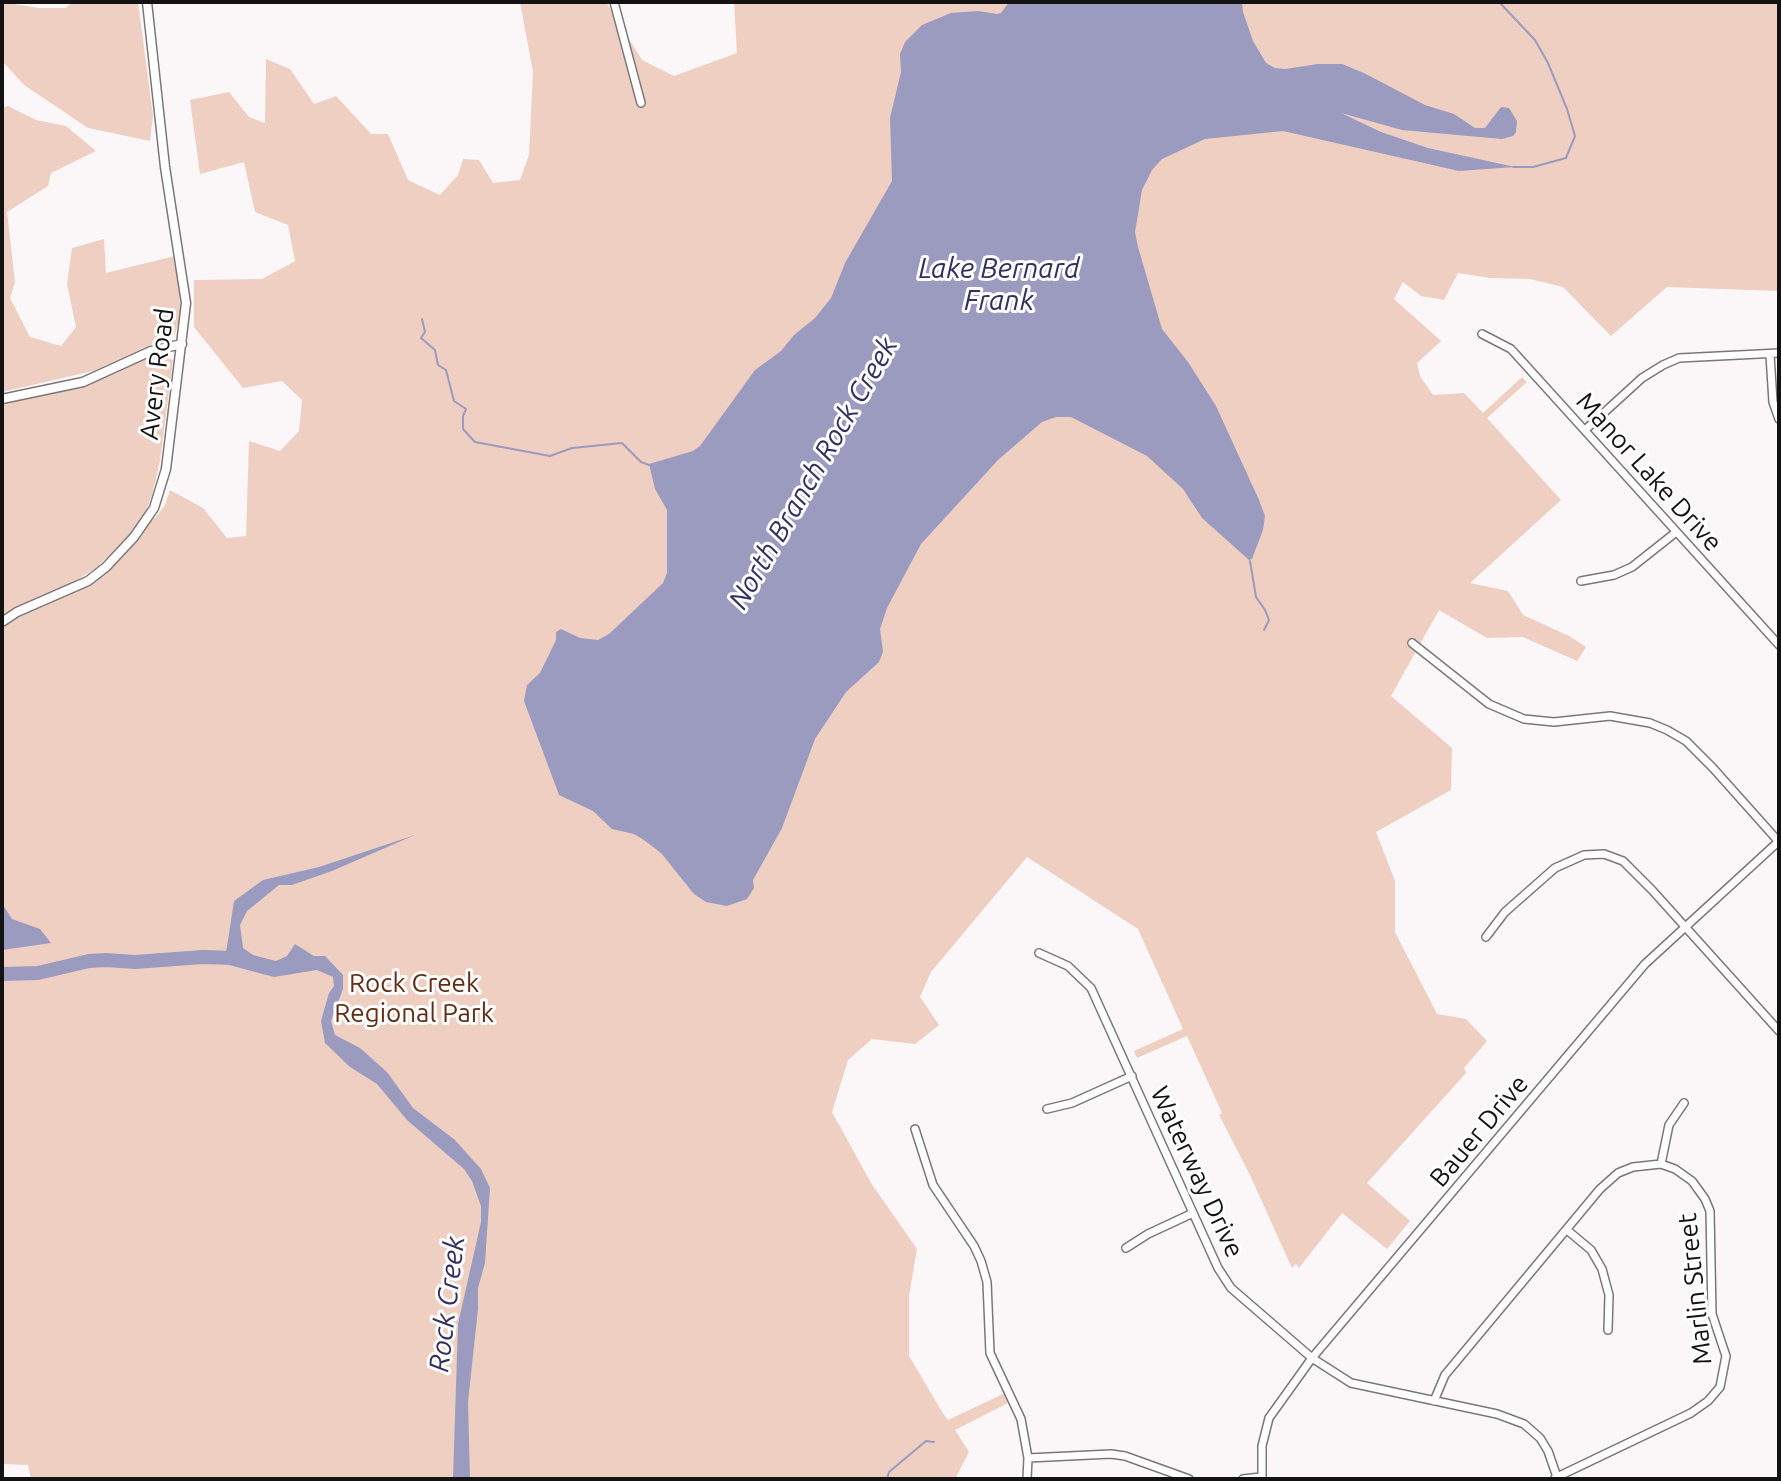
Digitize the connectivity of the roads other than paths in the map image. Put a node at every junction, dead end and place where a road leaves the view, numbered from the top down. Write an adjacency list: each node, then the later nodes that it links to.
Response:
1 (147, 2): 5 (street, Avery Road)
2 (614, 2): 3 (street)
3 (641, 103)
4 (1482, 334): 10 (street, Manor Lake Drive)
5 (182, 344): 8 (street); 13 (street, Avery Road)
6 (1779, 353): 7 (street)
7 (1770, 355): 9 (street); 10 (street)
8 (2, 399)
9 (1779, 419)
10 (1585, 430): 11 (street, Manor Lake Drive)
11 (1675, 533): 12 (street); 15 (street, Manor Lake Drive)
12 (1581, 581)
13 (2, 622)
14 (1412, 643): 16 (street)
15 (1779, 645)
16 (1779, 841): 17 (street, Bauer Drive)
17 (1685, 927): 18 (street); 20 (street); 30 (street, Bauer Drive)
18 (1486, 937)
19 (1039, 953): 21 (street, Waterway Drive)
20 (1779, 1031)
21 (1132, 1076): 23 (street); 26 (street, Waterway Drive)
22 (1684, 1103): 25 (street)
23 (1047, 1109)
24 (915, 1129): 32 (street)
25 (1661, 1164): 27 (street); 35 (street, Marlin Street)
26 (1193, 1213): 28 (street); 30 (street, Waterway Drive)
27 (1567, 1230): 29 (street); 31 (street)
28 (1126, 1248)
29 (1608, 1330)
30 (1312, 1358): 31 (street, Waterway Drive); 34 (street, Bauer Drive)
31 (1434, 1401): 35 (street, Waterway Drive)
32 (1028, 1458): 33 (street); 36 (street)
33 (1152, 1467): 37 (street); 38 (street)
34 (1261, 1478): 39 (street)
35 (1555, 1478)
36 (1027, 1479)
37 (1147, 1479)
38 (1189, 1479)
39 (1243, 1479)

